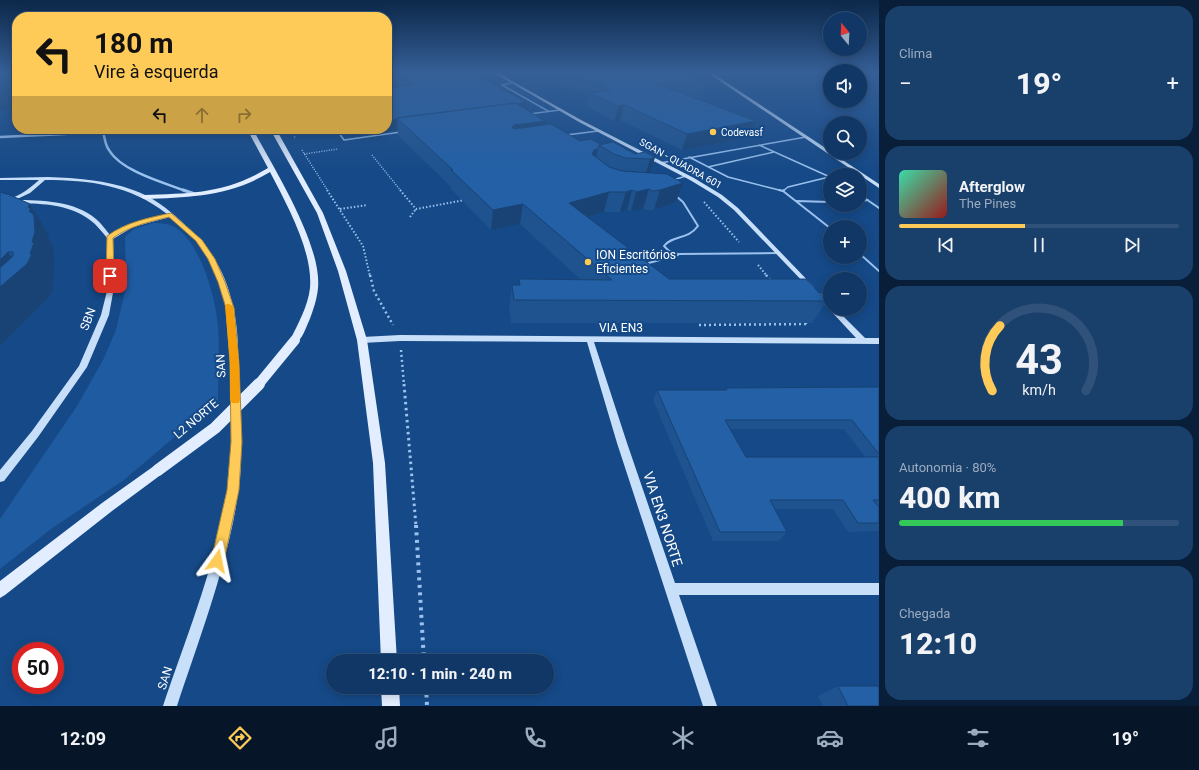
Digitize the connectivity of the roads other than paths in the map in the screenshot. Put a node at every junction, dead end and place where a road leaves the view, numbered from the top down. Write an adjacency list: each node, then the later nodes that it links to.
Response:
1 (539, 106): 5 (lane)
2 (553, 106): 4 (street, SGAN - QUADRA 601)
3 (759, 106): 18 (street)
4 (560, 110): 5 (lane); 7 (street, SGAN - QUADRA 601)
5 (548, 111): 6 (lane)
6 (529, 114)
7 (598, 130): 16 (lane); 20 (street, SGAN - QUADRA 601)
8 (406, 131): 9 (lane)
9 (392, 133)
10 (62, 134): 17 (street)
11 (104, 134): 35 (street)
12 (253, 134): 26 (main road, L2 NORTE)
13 (276, 134): 53 (main road)
14 (340, 134): 15 (lane)
15 (385, 134)
16 (560, 136)
17 (0, 137)
18 (806, 137): 19 (lane); 33 (street)
19 (759, 145): 21 (lane); 23 (lane)
20 (637, 151): 22 (lane); 24 (street, SGAN - QUADRA 601)
21 (774, 152): 25 (lane); 27 (lane)
22 (633, 155)
23 (689, 158): 24 (lane); 25 (lane)
24 (659, 163): 28 (street, SGAN - QUADRA 601)
25 (707, 168): 34 (lane)
26 (271, 169): 35 (main road); 60 (main road, L2 NORTE, bridge)
27 (823, 174)
28 (686, 176): 32 (lane); 46 (street, SGAN - QUADRA 601)
29 (0, 179): 30 (street, SAN)
30 (43, 179): 37 (street, SAN); 40 (street)
31 (823, 179): 34 (lane)
32 (667, 182)
33 (879, 186)
34 (783, 191): 39 (lane)
35 (198, 195): 37 (main road)
36 (674, 195): 47 (lane)
37 (144, 197): 43 (street, SAN)
38 (868, 200): 42 (lane)
39 (796, 201): 41 (lane); 44 (lane)
40 (4, 202): 45 (street)
41 (823, 202)
42 (879, 208)
43 (171, 215): 45 (street); 63 (street, SAN)
44 (823, 222)
45 (110, 238): 57 (street, SBN)
46 (779, 253): 47 (lane); 51 (street, SGAN - QUADRA 601)
47 (678, 254): 49 (lane)
48 (867, 260): 50 (lane)
49 (643, 264)
50 (879, 271)
51 (823, 300)
52 (839, 316): 55 (street)
53 (362, 340): 54 (street, VIA EN3); 61 (main road)
54 (590, 340): 55 (street, VIA EN3); 58 (street, VIA EN3 NORTE)
55 (863, 341): 56 (street, VIA EN3)
56 (879, 341)
57 (0, 478)
58 (671, 589): 59 (street); 65 (street, VIA EN3 NORTE)
59 (879, 589)
60 (0, 590)
61 (389, 654)
62 (390, 694): 64 (main road)
63 (170, 706)
64 (391, 706)
65 (710, 706)

